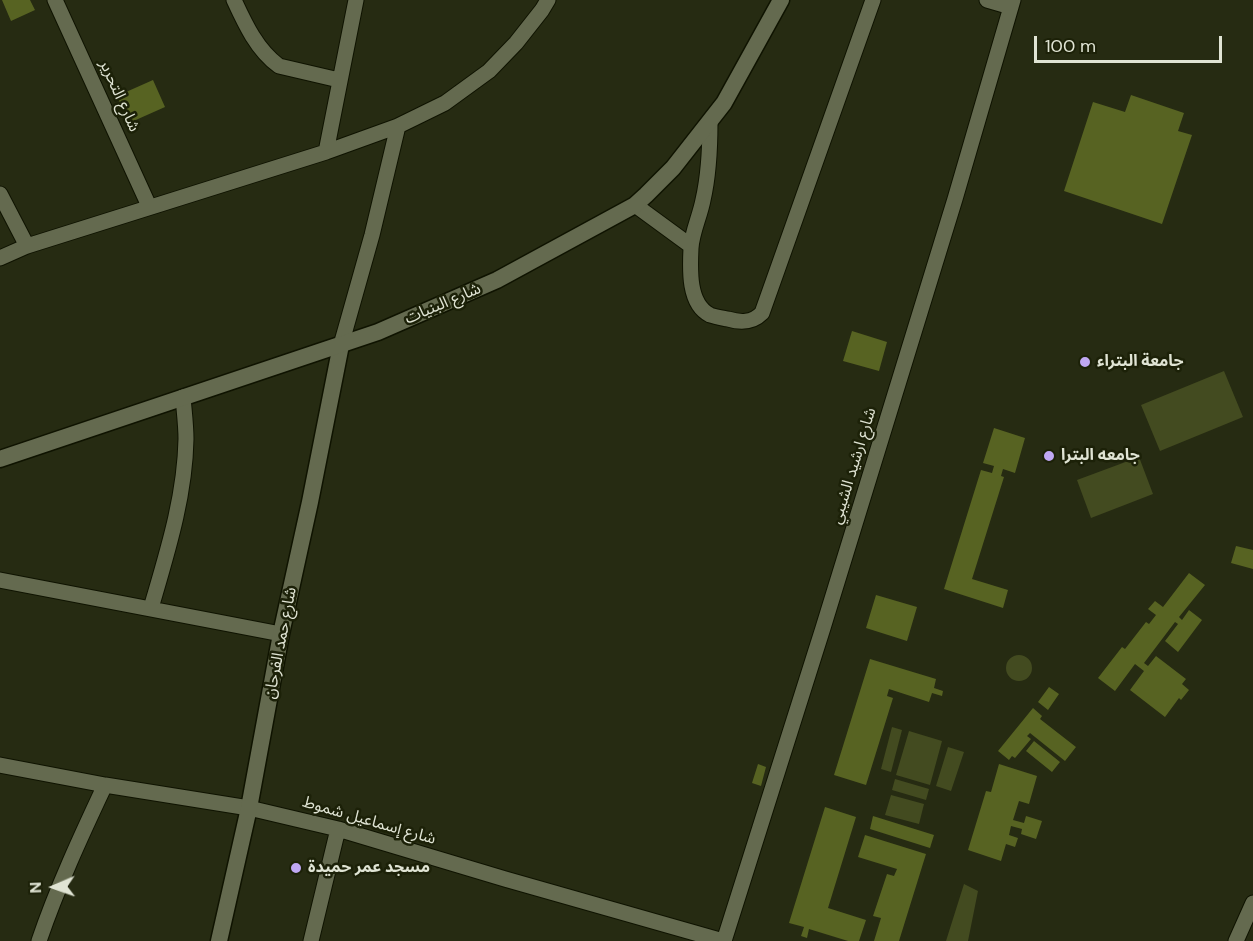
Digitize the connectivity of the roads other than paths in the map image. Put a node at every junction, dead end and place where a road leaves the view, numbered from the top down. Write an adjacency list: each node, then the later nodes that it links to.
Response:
1 (56, 0): 15 (street, شارع التحرير)
2 (234, 0): 9 (street)
3 (356, 0): 9 (street)
4 (549, 0): 11 (street)
5 (781, 0): 10 (main road, شارع البنيات)
6 (873, 0): 17 (street)
7 (987, 0): 8 (street)
8 (1012, 3): 33 (street, شارع ارشيد الشيبي)
9 (339, 80): 12 (street)
10 (710, 122): 14 (main road, شارع البنيات); 17 (street)
11 (398, 126): 12 (street); 19 (street)
12 (326, 152): 15 (street)
13 (0, 194): 16 (street)
14 (635, 204): 17 (street); 19 (main road, شارع البنيات)
15 (149, 206): 16 (street)
16 (27, 246): 18 (street)
17 (691, 246)
18 (0, 258)
19 (341, 345): 20 (main road, شارع البنيات); 24 (main road, شارع حمد الفرحان)
20 (183, 397): 21 (main road, شارع البنيات); 23 (street)
21 (0, 459)
22 (0, 580): 23 (street)
23 (151, 608): 24 (street)
24 (281, 633): 27 (main road, شارع حمد الفرحان)
25 (0, 765): 26 (street, شارع إسماعيل شموط)
26 (105, 785): 27 (street, شارع إسماعيل شموط); 30 (street)
27 (249, 808): 28 (street, شارع إسماعيل شموط); 31 (main road, شارع حمد الفرحان)
28 (338, 829): 32 (street); 33 (street, شارع إسماعيل شموط)
29 (1253, 903): 34 (street)
30 (39, 941)
31 (219, 941)
32 (311, 941)
33 (723, 941)
34 (1236, 941)

